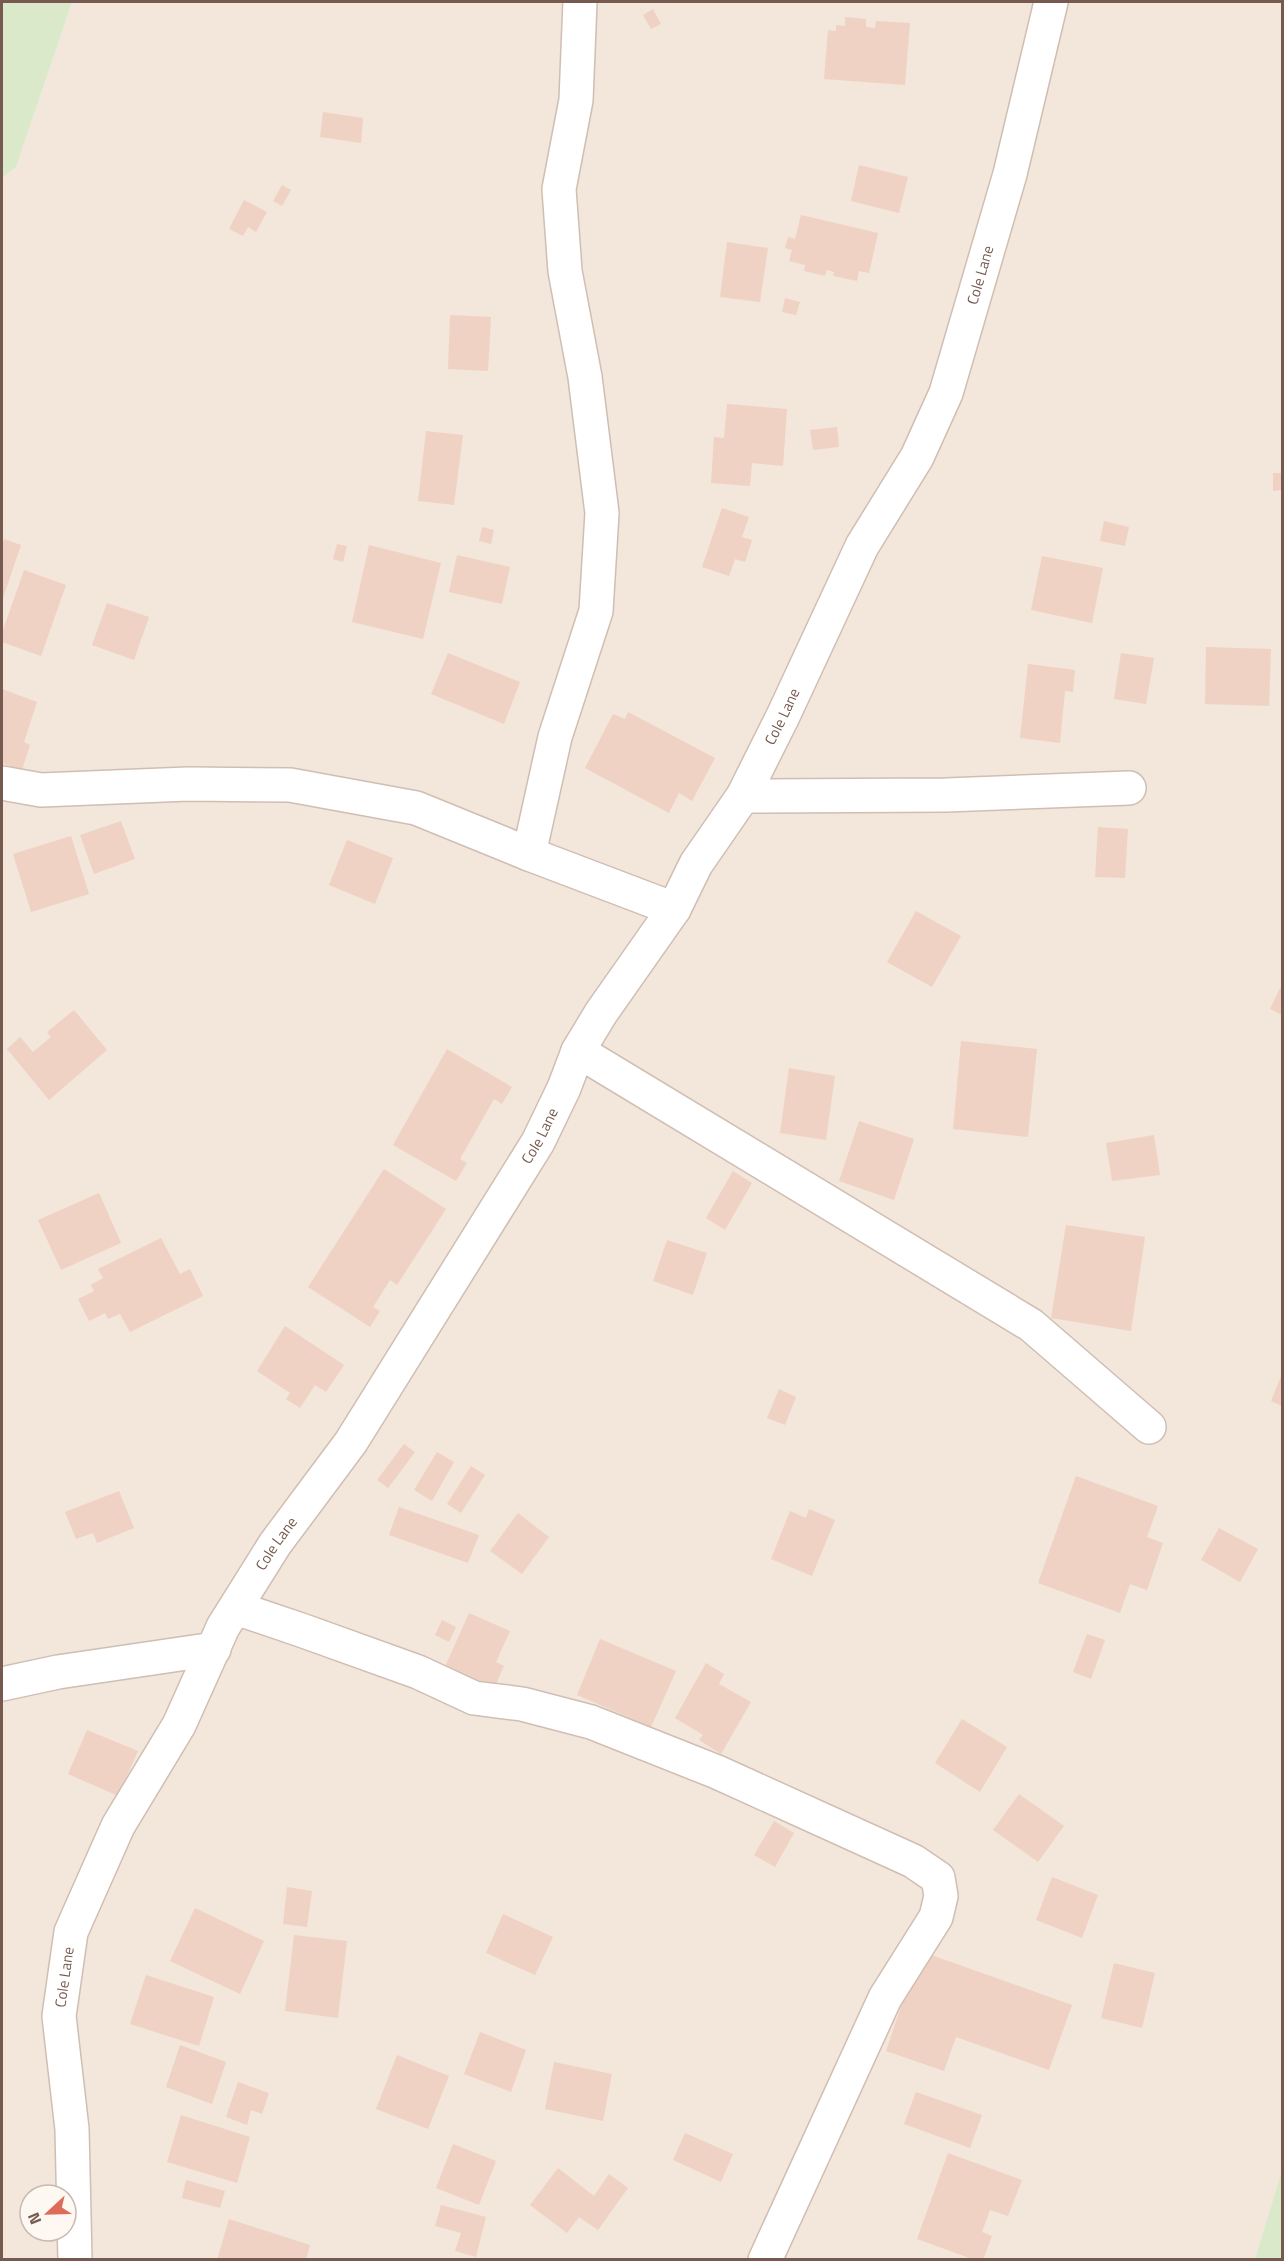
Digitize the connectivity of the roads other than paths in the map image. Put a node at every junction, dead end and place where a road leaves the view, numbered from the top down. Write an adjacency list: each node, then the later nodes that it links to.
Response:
1 (580, 2): 6 (street)
2 (1051, 2): 5 (street, Cole Lane)
3 (2, 783): 6 (street)
4 (1129, 788): 5 (street)
5 (743, 796): 7 (street, Cole Lane)
6 (529, 854): 7 (street)
7 (674, 909): 8 (street, Cole Lane)
8 (578, 1051): 9 (street); 10 (street, Cole Lane)
9 (1149, 1427)
10 (236, 1608): 11 (street, Cole Lane); 14 (street)
11 (214, 1649): 12 (street); 13 (street, Cole Lane)
12 (2, 1684)
13 (75, 2259)
14 (765, 2259)

